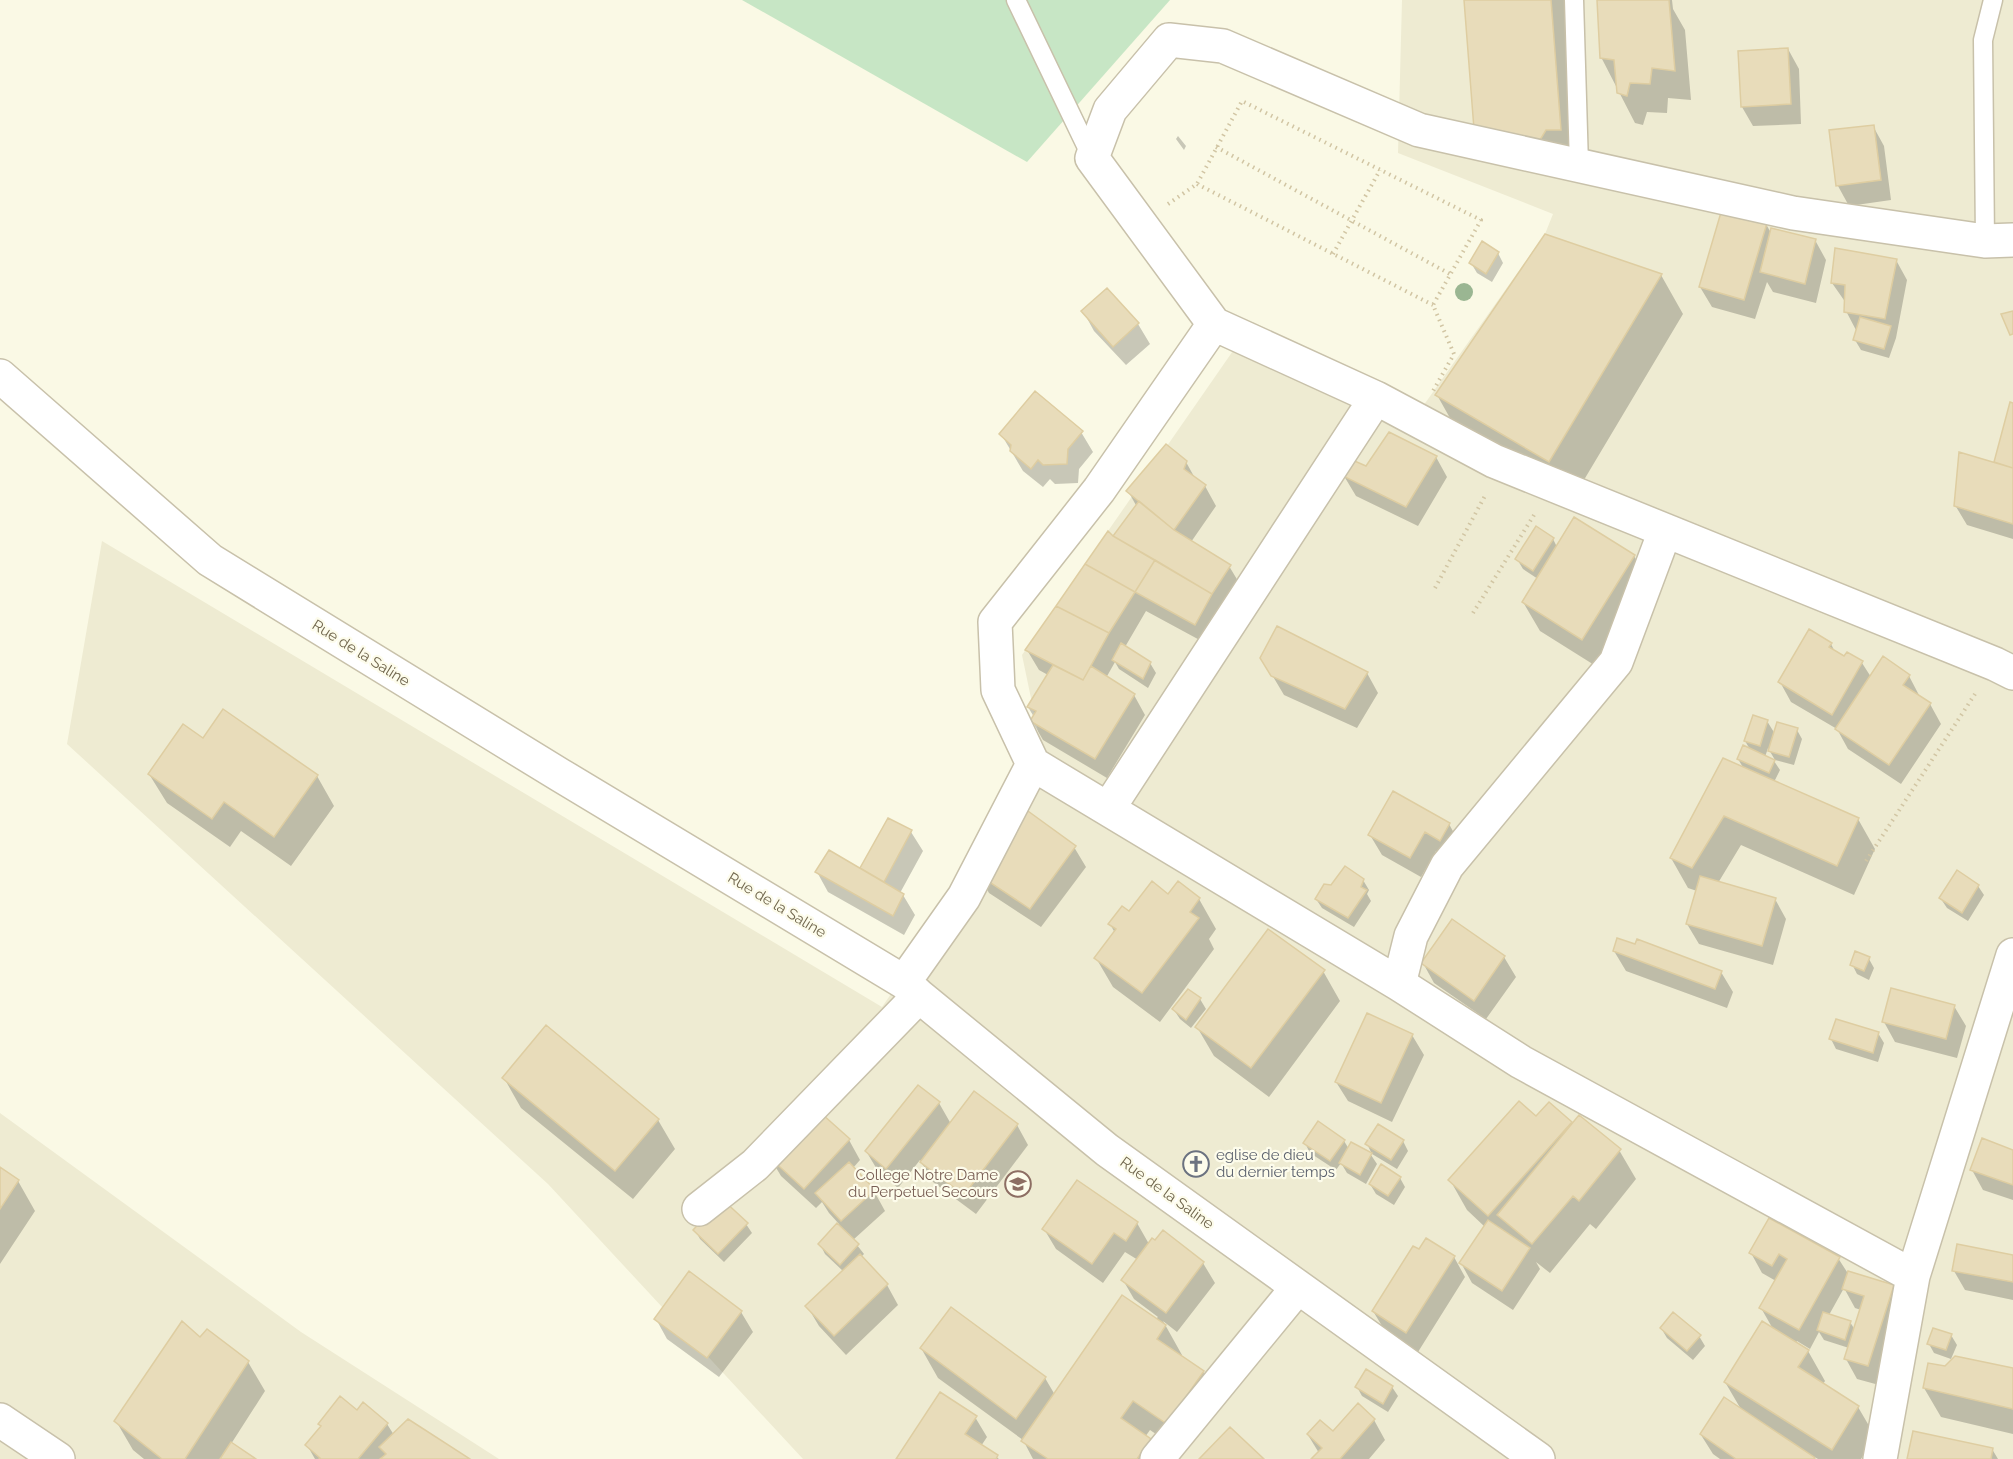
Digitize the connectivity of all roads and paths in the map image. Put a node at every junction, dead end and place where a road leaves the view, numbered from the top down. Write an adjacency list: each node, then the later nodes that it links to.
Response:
1 (1016, 0): 5 (lane)
2 (1574, 0): 6 (lane)
3 (1993, 0): 11 (lane)
4 (1216, 147): 7 (path); 8 (path); 9 (path)
5 (1092, 158): 6 (street); 10 (street)
6 (1579, 165): 11 (street)
7 (1380, 170): 9 (path); 13 (path)
8 (1197, 183): 10 (path); 12 (path)
9 (1352, 220): 12 (path); 13 (path)
10 (1140, 223): 15 (street)
11 (1999, 241)
12 (1333, 254): 14 (path)
13 (1450, 273): 14 (path)
14 (1432, 305): 18 (path)
15 (1214, 324): 17 (street); 25 (street)
16 (0, 376): 30 (street, Rue de la Saline)
17 (1376, 398): 18 (street); 26 (street)
18 (1418, 419): 19 (street)
19 (1494, 461): 20 (street); 22 (path)
20 (1554, 484): 21 (street); 23 (path)
21 (1665, 531): 24 (street); 29 (street)
22 (1434, 588)
23 (1473, 613)
24 (2004, 668): 27 (path)
25 (1033, 764): 26 (street); 30 (street)
26 (1108, 809): 29 (street)
27 (1866, 861)
28 (2013, 955): 32 (street)
29 (1399, 984): 32 (street)
30 (912, 989): 31 (street); 33 (street, Rue de la Saline)
31 (699, 1209)
32 (1913, 1276): 38 (street)
33 (1298, 1287): 36 (street); 37 (street, Rue de la Saline)
34 (0, 1420): 35 (street)
35 (58, 1459)
36 (1157, 1459)
37 (1538, 1459)
38 (1880, 1459)

